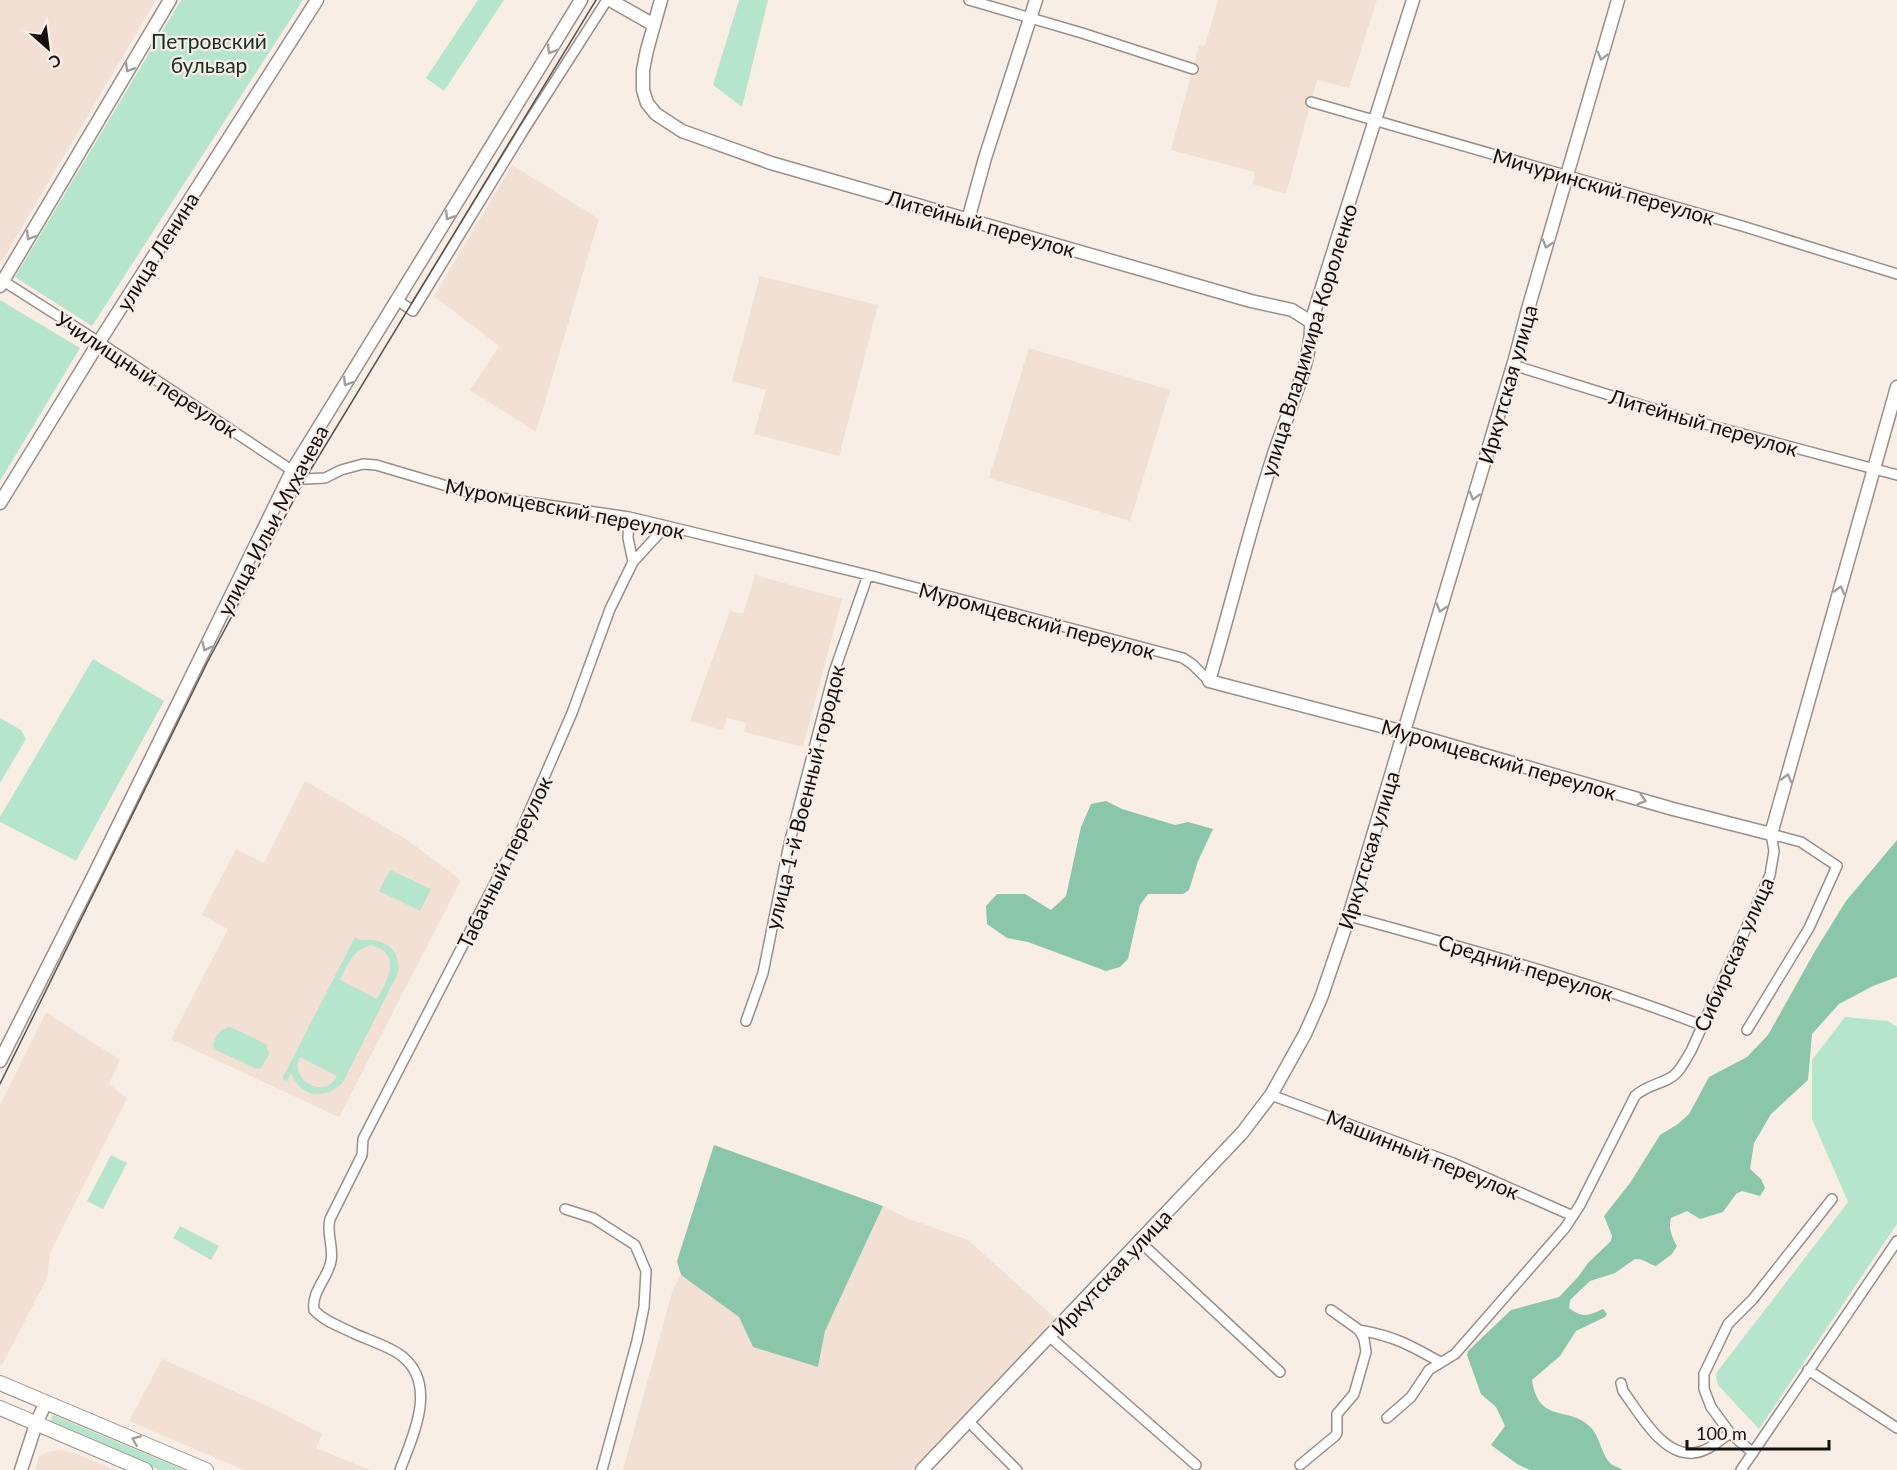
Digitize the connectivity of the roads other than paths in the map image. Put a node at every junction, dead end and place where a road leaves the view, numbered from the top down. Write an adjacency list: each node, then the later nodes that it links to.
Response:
1 (170, 0): 18 (main road, one-way to 18)
2 (317, 0): 21 (main road, улица Ленина)
3 (581, 0): 19 (main road, улица Ильи Мухачева, one-way to 19)
4 (609, 0): 11 (main road); 19 (street)
5 (661, 0): 11 (main road)
6 (969, 0): 10 (street)
7 (1036, 0): 10 (main road)
8 (1413, 0): 14 (main road, улица Владимира Короленко)
9 (1618, 0): 15 (main road, Иркутская улица, one-way to 15)
10 (1030, 19): 12 (street); 16 (main road)
11 (654, 25): 16 (main road, Литейный переулок)
12 (1193, 69)
13 (1311, 102): 14 (street, Мичуринский переулок)
14 (1376, 121): 15 (street, Мичуринский переулок); 20 (main road, улица Владимира Короленко)
15 (1568, 176): 17 (street, Мичуринский переулок); 22 (main road, Иркутская улица, one-way to 22)
16 (968, 220): 20 (main road, Литейный переулок)
17 (1897, 274)
18 (1, 282): 21 (street, Училищный переулок)
19 (397, 300): 25 (main road, улица Ильи Мухачева, one-way to 25)
20 (1311, 322): 32 (main road, улица Владимира Короленко)
21 (99, 342): 25 (street, Училищный переулок); 27 (main road, улица Ленина)
22 (1513, 365): 24 (street, Литейный переулок); 33 (main road, Иркутская улица, one-way to 33)
23 (1897, 387): 24 (main road, Сибирская улица)
24 (1875, 470): 26 (street, Литейный переулок); 34 (main road, Сибирская улица, one-way to 24)
25 (292, 471): 28 (street, Муромцевский переулок); 39 (main road, улица Ильи Мухачева, one-way to 39)
26 (1897, 475)
27 (0, 503)
28 (629, 517): 29 (street, Муромцевский переулок); 30 (street)
29 (666, 526): 30 (street, Табачный переулок); 31 (street, Муромцевский переулок)
30 (633, 562): 67 (street, Табачный переулок)
31 (868, 575): 32 (street, Муромцевский переулок); 36 (street, улица 1-й Военный городок)
32 (1209, 681): 33 (main road, Муромцевский переулок)
33 (1404, 732): 34 (main road, Муромцевский переулок, one-way to 34); 35 (main road, Иркутская улица)
34 (1771, 834): 37 (street, Сибирская улица); 38 (street)
35 (1348, 916): 37 (street, Средний переулок); 40 (main road, Иркутская улица)
36 (746, 1021)
37 (1701, 1026): 43 (street, Сибирская улица)
38 (1746, 1030)
39 (0, 1061)
40 (1271, 1095): 43 (street, Машинный переулок); 44 (main road, Иркутская улица)
41 (1832, 1199): 60 (street)
42 (565, 1209): 68 (street)
43 (1573, 1216): 49 (street, Сибирская улица)
44 (1138, 1240): 48 (main road, Иркутская улица); 51 (street)
45 (1897, 1241): 50 (street)
46 (1331, 1311): 47 (street)
47 (1359, 1330): 49 (street); 63 (street)
48 (1050, 1337): 57 (main road, Иркутская улица); 62 (street)
49 (1440, 1362): 56 (street, Сибирская улица)
50 (1808, 1370): 59 (street); 61 (street)
51 (1280, 1372)
52 (0, 1383): 54 (main road)
53 (1621, 1383): 60 (street)
54 (46, 1402): 58 (main road); 66 (main road, one-way to 54)
55 (0, 1408): 58 (main road)
56 (1387, 1418)
57 (969, 1422): 69 (main road, Иркутская улица); 70 (street)
58 (36, 1424): 64 (main road); 65 (main road)
59 (1897, 1428)
60 (1730, 1433): 61 (street)
61 (1753, 1454): 71 (street)
62 (1196, 1465)
63 (1299, 1465)
64 (21, 1470)
65 (145, 1470)
66 (207, 1470)
67 (400, 1470)
68 (603, 1470)
69 (922, 1470)
70 (1017, 1470)
71 (1741, 1470)

